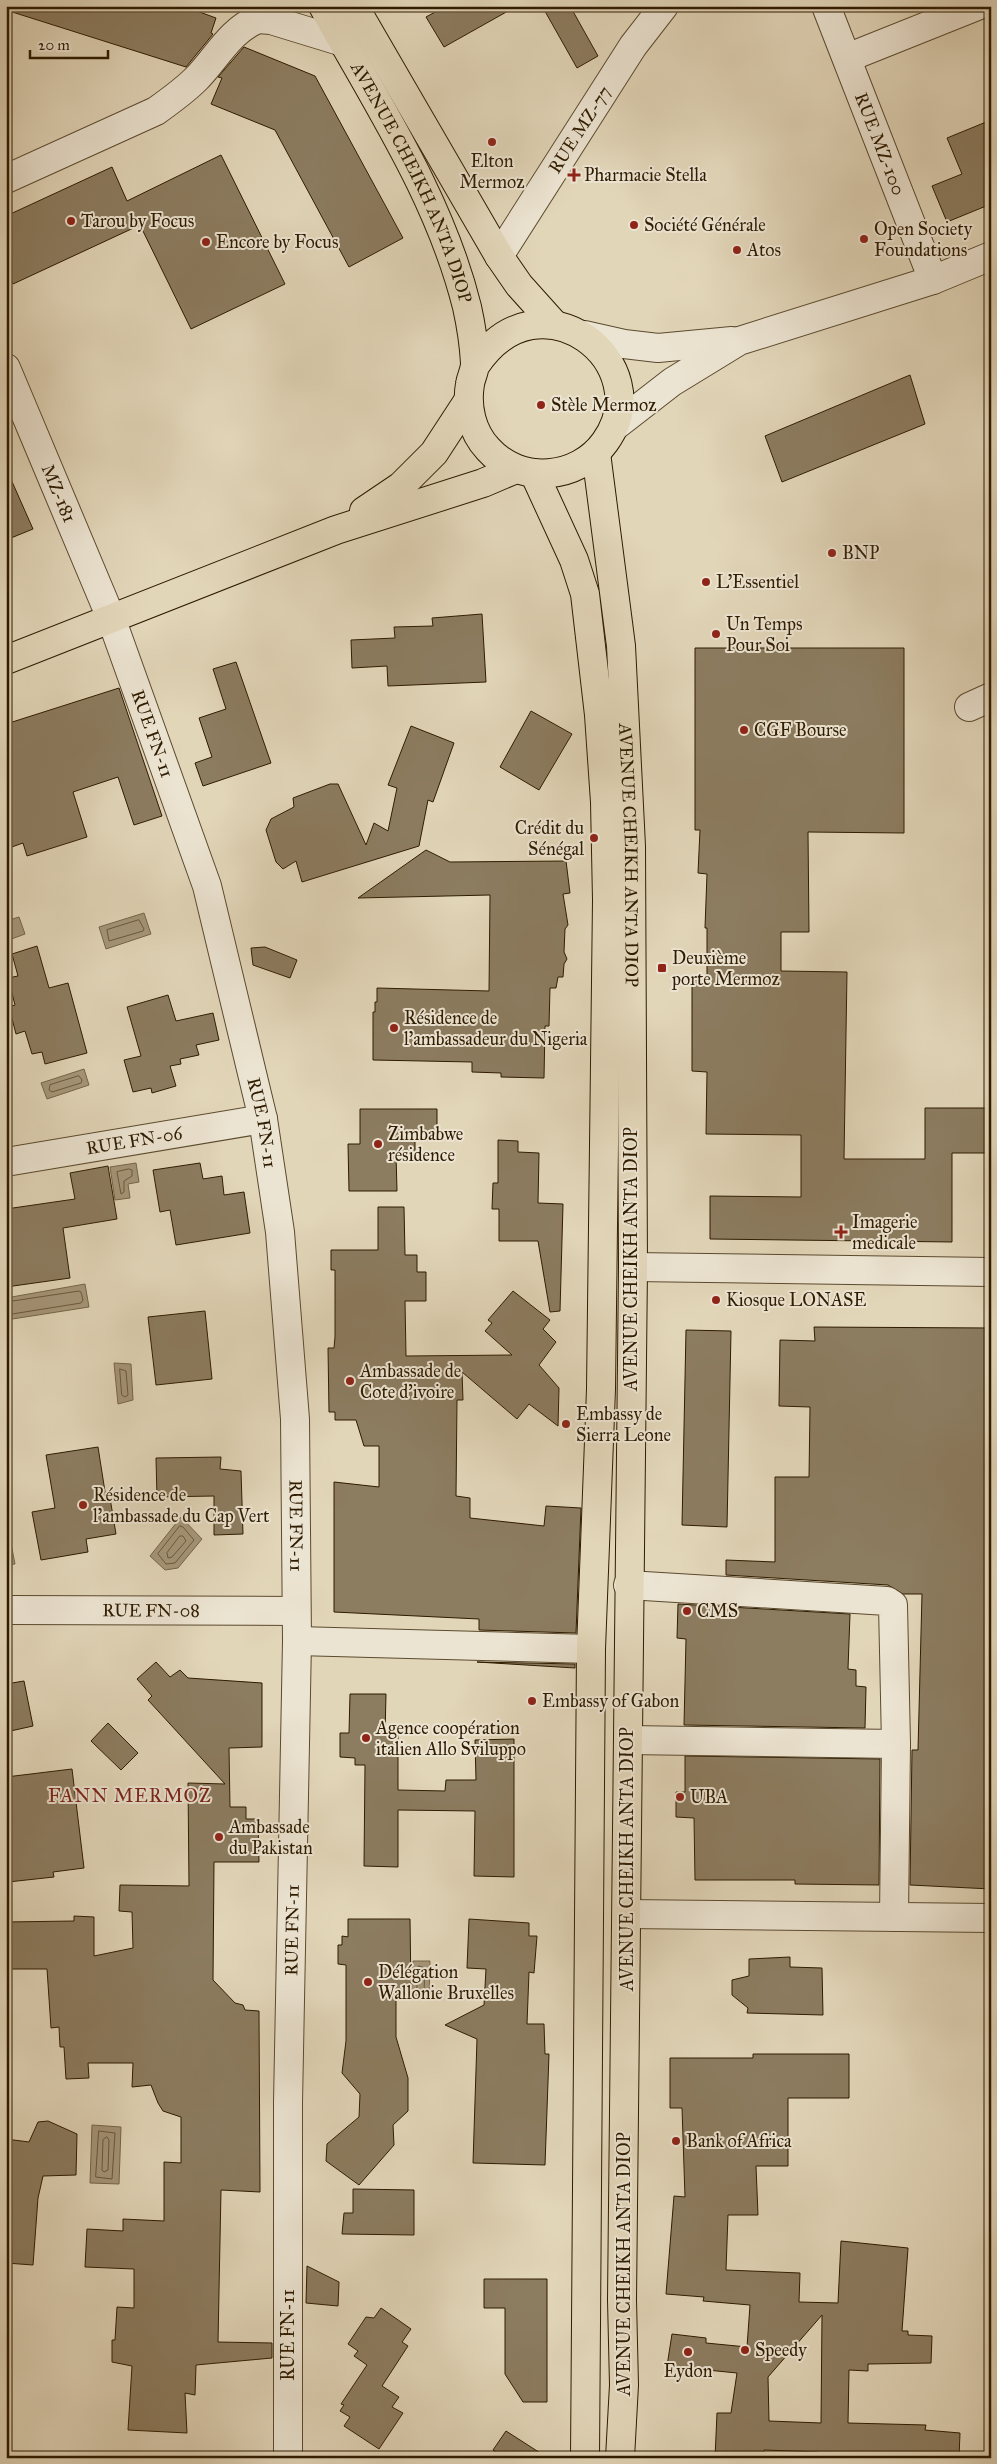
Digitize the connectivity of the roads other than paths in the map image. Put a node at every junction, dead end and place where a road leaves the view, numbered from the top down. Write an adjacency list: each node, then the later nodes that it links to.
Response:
1 (323, 6): 7 (main road, AVENUE CHEIKH ANTA DIOP)
2 (354, 6): 10 (main road, AVENUE CHEIKH ANTA DIOP)
3 (664, 6): 10 (street, RUE MZ-77)
4 (826, 6): 8 (street, RUE MZ-100)
5 (977, 6): 8 (street)
6 (255, 13): 7 (street); 9 (street)
7 (343, 42): 16 (main road, AVENUE CHEIKH ANTA DIOP)
8 (846, 58): 12 (street, RUE MZ-100)
9 (6, 179)
10 (499, 256): 13 (main road, AVENUE CHEIKH ANTA DIOP)
11 (991, 256): 12 (street)
12 (933, 280): 15 (street)
13 (554, 324): 14 (main road); 16 (main road)
14 (584, 336): 15 (street); 19 (main road)
15 (739, 341): 19 (street)
16 (476, 366): 18 (main road)
17 (6, 368): 23 (street, MZ-181)
18 (468, 401): 21 (main road); 22 (main road)
19 (614, 427): 20 (main road)
20 (596, 453): 21 (main road); 27 (main road, AVENUE CHEIKH ANTA DIOP)
21 (525, 471): 22 (main road); 33 (main road, AVENUE CHEIKH ANTA DIOP)
22 (336, 530): 23 (main road)
23 (111, 618): 24 (main road); 25 (street, RUE FN-11)
24 (6, 660)
25 (263, 1119): 26 (street, RUE FN-06); 31 (street, RUE FN-11)
26 (6, 1162)
27 (633, 1267): 28 (street); 29 (main road, AVENUE CHEIKH ANTA DIOP)
28 (991, 1272)
29 (628, 1585): 34 (main road, AVENUE CHEIKH ANTA DIOP); 35 (street)
30 (6, 1610): 31 (street, RUE FN-08)
31 (296, 1611): 32 (street, RUE FN-11)
32 (297, 1641): 33 (street); 39 (street, RUE FN-11)
33 (591, 1649): 40 (main road, AVENUE CHEIKH ANTA DIOP)
34 (628, 1740): 35 (street); 36 (main road, AVENUE CHEIKH ANTA DIOP)
35 (896, 1744): 37 (street)
36 (627, 1914): 37 (street); 41 (main road, AVENUE CHEIKH ANTA DIOP)
37 (894, 1917): 38 (street)
38 (991, 1918)
39 (288, 2458)
40 (585, 2458)
41 (620, 2458)

